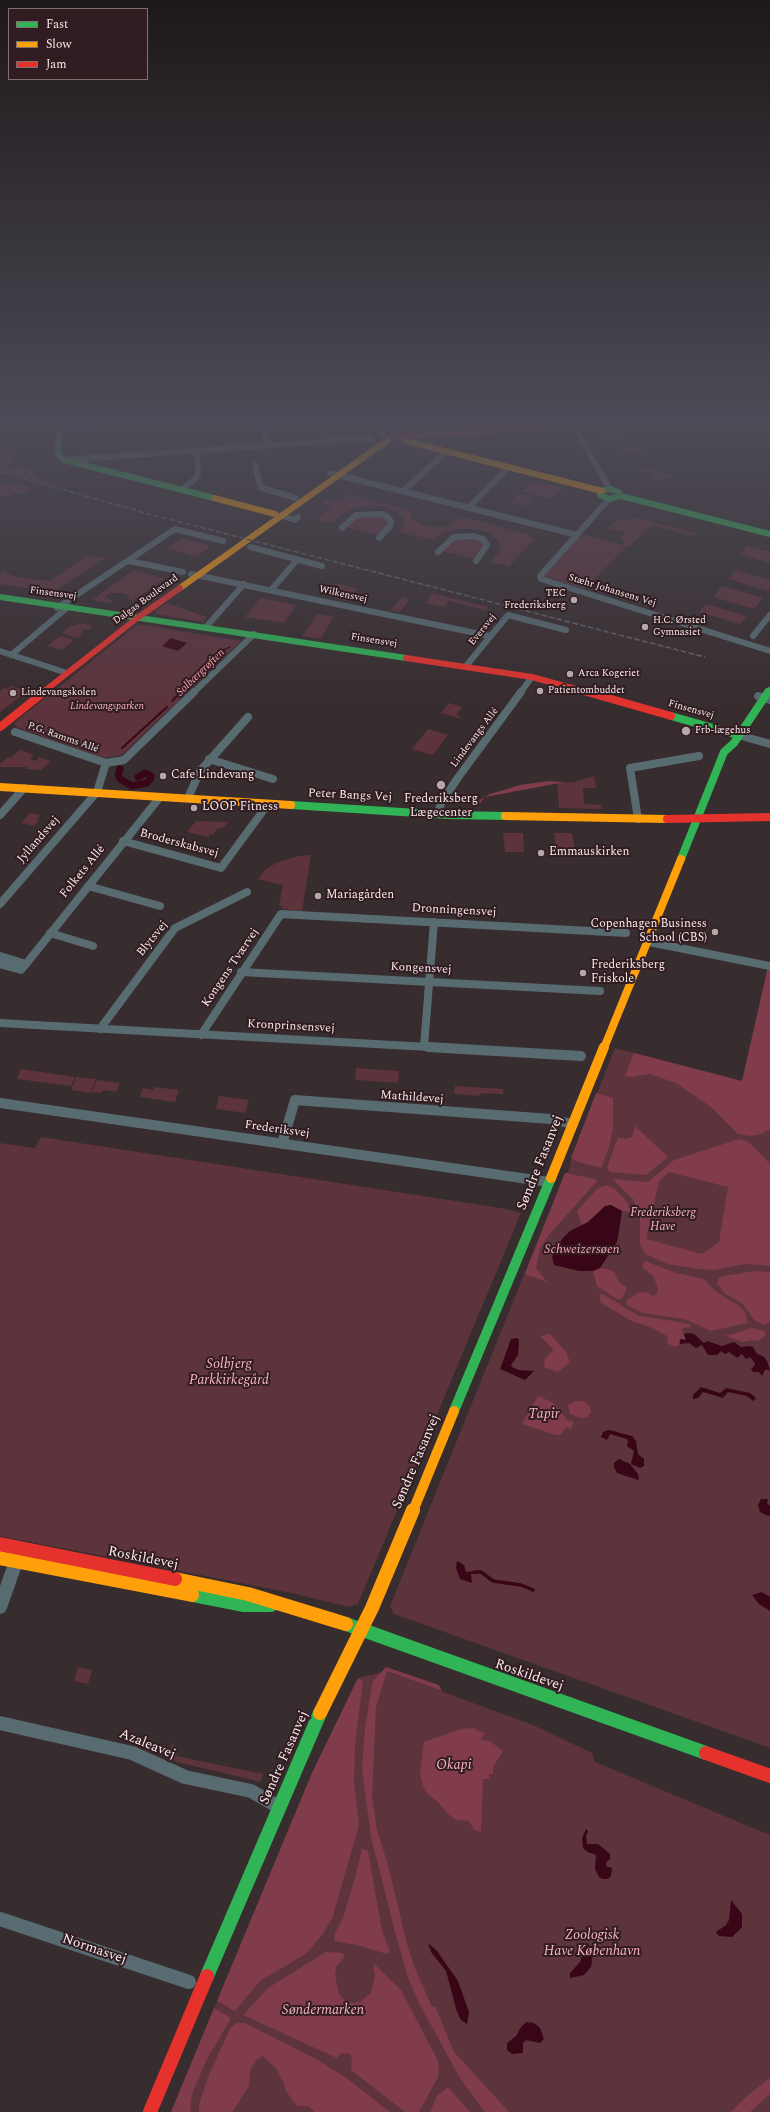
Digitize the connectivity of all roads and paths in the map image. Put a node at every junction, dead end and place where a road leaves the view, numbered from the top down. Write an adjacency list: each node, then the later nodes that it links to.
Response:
1 (273, 519): 18 (street, Dalgas Boulevard)
2 (353, 519): 7 (street)
3 (389, 519): 10 (street)
4 (510, 519): 9 (street)
5 (591, 519): 9 (street)
6 (709, 519): 8 (street)
7 (342, 528)
8 (770, 534)
9 (576, 535): 32 (street, Stæhr Johansens Vej)
10 (379, 538)
11 (223, 540): 15 (street)
12 (250, 547): 14 (street)
13 (438, 552): 16 (street)
14 (297, 560): 17 (street); 20 (street)
15 (128, 561): 18 (street, Wilkensvej); 23 (street)
16 (476, 561)
17 (322, 566)
18 (191, 574): 19 (street, Wilkensvej); 25 (street, Dalgas Boulevard)
19 (244, 584): 20 (street, Wilkensvej); 26 (street)
20 (271, 590): 29 (street, Wilkensvej)
21 (0, 597): 23 (street, Finsensvej)
22 (0, 600): 23 (street, Finsensvej)
23 (63, 608): 25 (street, Finsensvej); 33 (street)
24 (770, 615): 30 (street)
25 (135, 618): 26 (street, Finsensvej); 35 (street, Dalgas Boulevard)
26 (204, 628): 28 (street, Finsensvej)
27 (566, 630): 29 (street, Eversvej)
28 (252, 636): 34 (street, Finsensvej); 47 (street)
29 (490, 636): 34 (street, Eversvej)
30 (752, 636)
31 (0, 651): 33 (street)
32 (770, 651)
33 (11, 655): 35 (street)
34 (464, 668): 36 (street, Finsensvej)
35 (67, 672): 40 (street, Dalgas Boulevard); 41 (street, Dalgas Boulevard)
36 (531, 678): 43 (street, Finsensvej); 55 (street, Lindevangs Allé)
37 (770, 681): 38 (street, Søndre Fasanvej)
38 (766, 696): 43 (street, Søndre Fasanvej)
39 (248, 717): 46 (street)
40 (0, 722)
41 (0, 727)
42 (15, 732): 47 (street, P.G. Ramms Allé)
43 (734, 736): 44 (street); 59 (street, Søndre Fasanvej)
44 (770, 744)
45 (699, 756): 58 (street)
46 (209, 759): 48 (street); 53 (street)
47 (106, 763): 51 (street)
48 (273, 779)
49 (0, 786): 50 (street, Peter Bangs Vej)
50 (24, 788): 51 (street, Peter Bangs Vej); 56 (street)
51 (97, 792): 52 (street, Peter Bangs Vej); 63 (street, Jyllandsvej)
52 (160, 797): 53 (street, Peter Bangs Vej); 60 (street, Folkets Allé)
53 (188, 798): 54 (street, Peter Bangs Vej)
54 (268, 804): 55 (street, Peter Bangs Vej); 60 (street, Broderskabsvej)
55 (438, 814): 58 (street, Peter Bangs Vej)
56 (0, 815)
57 (770, 817): 59 (street, Peter Bangs Vej)
58 (638, 818): 59 (street, Peter Bangs Vej)
59 (698, 819): 69 (street, Søndre Fasanvej)
60 (124, 841): 61 (street, Folkets Allé)
61 (88, 886): 64 (street); 67 (street, Folkets Allé)
62 (247, 892): 79 (street, Blytsvej)
63 (0, 904)
64 (160, 906)
65 (281, 914): 66 (street, Dronningensvej); 75 (street, Kongens Tværvej)
66 (434, 922): 68 (street, Dronningensvej); 76 (street)
67 (50, 933): 70 (street); 73 (street, Folkets Allé)
68 (626, 933)
69 (649, 942): 74 (street); 84 (street, Søndre Fasanvej)
70 (93, 946)
71 (0, 956): 73 (street)
72 (0, 964): 73 (street)
73 (26, 964)
74 (770, 966)
75 (241, 972): 76 (street, Kongensvej); 80 (street, Kongens Tværvej)
76 (429, 981): 77 (street, Kongensvej); 81 (street)
77 (600, 991)
78 (0, 1023): 79 (street, Kronprinsensvej)
79 (100, 1029): 80 (street, Kronprinsensvej)
80 (201, 1035): 81 (street, Kronprinsensvej)
81 (424, 1046): 82 (street, Kronprinsensvej)
82 (581, 1056)
83 (0, 1103): 85 (street, Frederiksvej)
84 (572, 1124): 85 (street, Mathildevej); 86 (street, Søndre Fasanvej)
85 (282, 1144): 86 (street, Frederiksvej)
86 (549, 1182): 93 (street, Søndre Fasanvej)
87 (0, 1544): 88 (street, Roskildevej)
88 (21, 1549): 90 (street); 91 (street, Roskildevej)
89 (0, 1558): 90 (street, Roskildevej)
90 (17, 1562): 91 (street, Roskildevej); 92 (street)
91 (279, 1605): 93 (street, Roskildevej)
92 (0, 1607)
93 (361, 1629): 95 (street, Roskildevej); 96 (street, Søndre Fasanvej)
94 (0, 1722): 96 (street, Azaleavej)
95 (770, 1776)
96 (279, 1807): 99 (street, Søndre Fasanvej)
97 (0, 1919): 98 (street, Normasvej)
98 (189, 1982)
99 (150, 2112)

